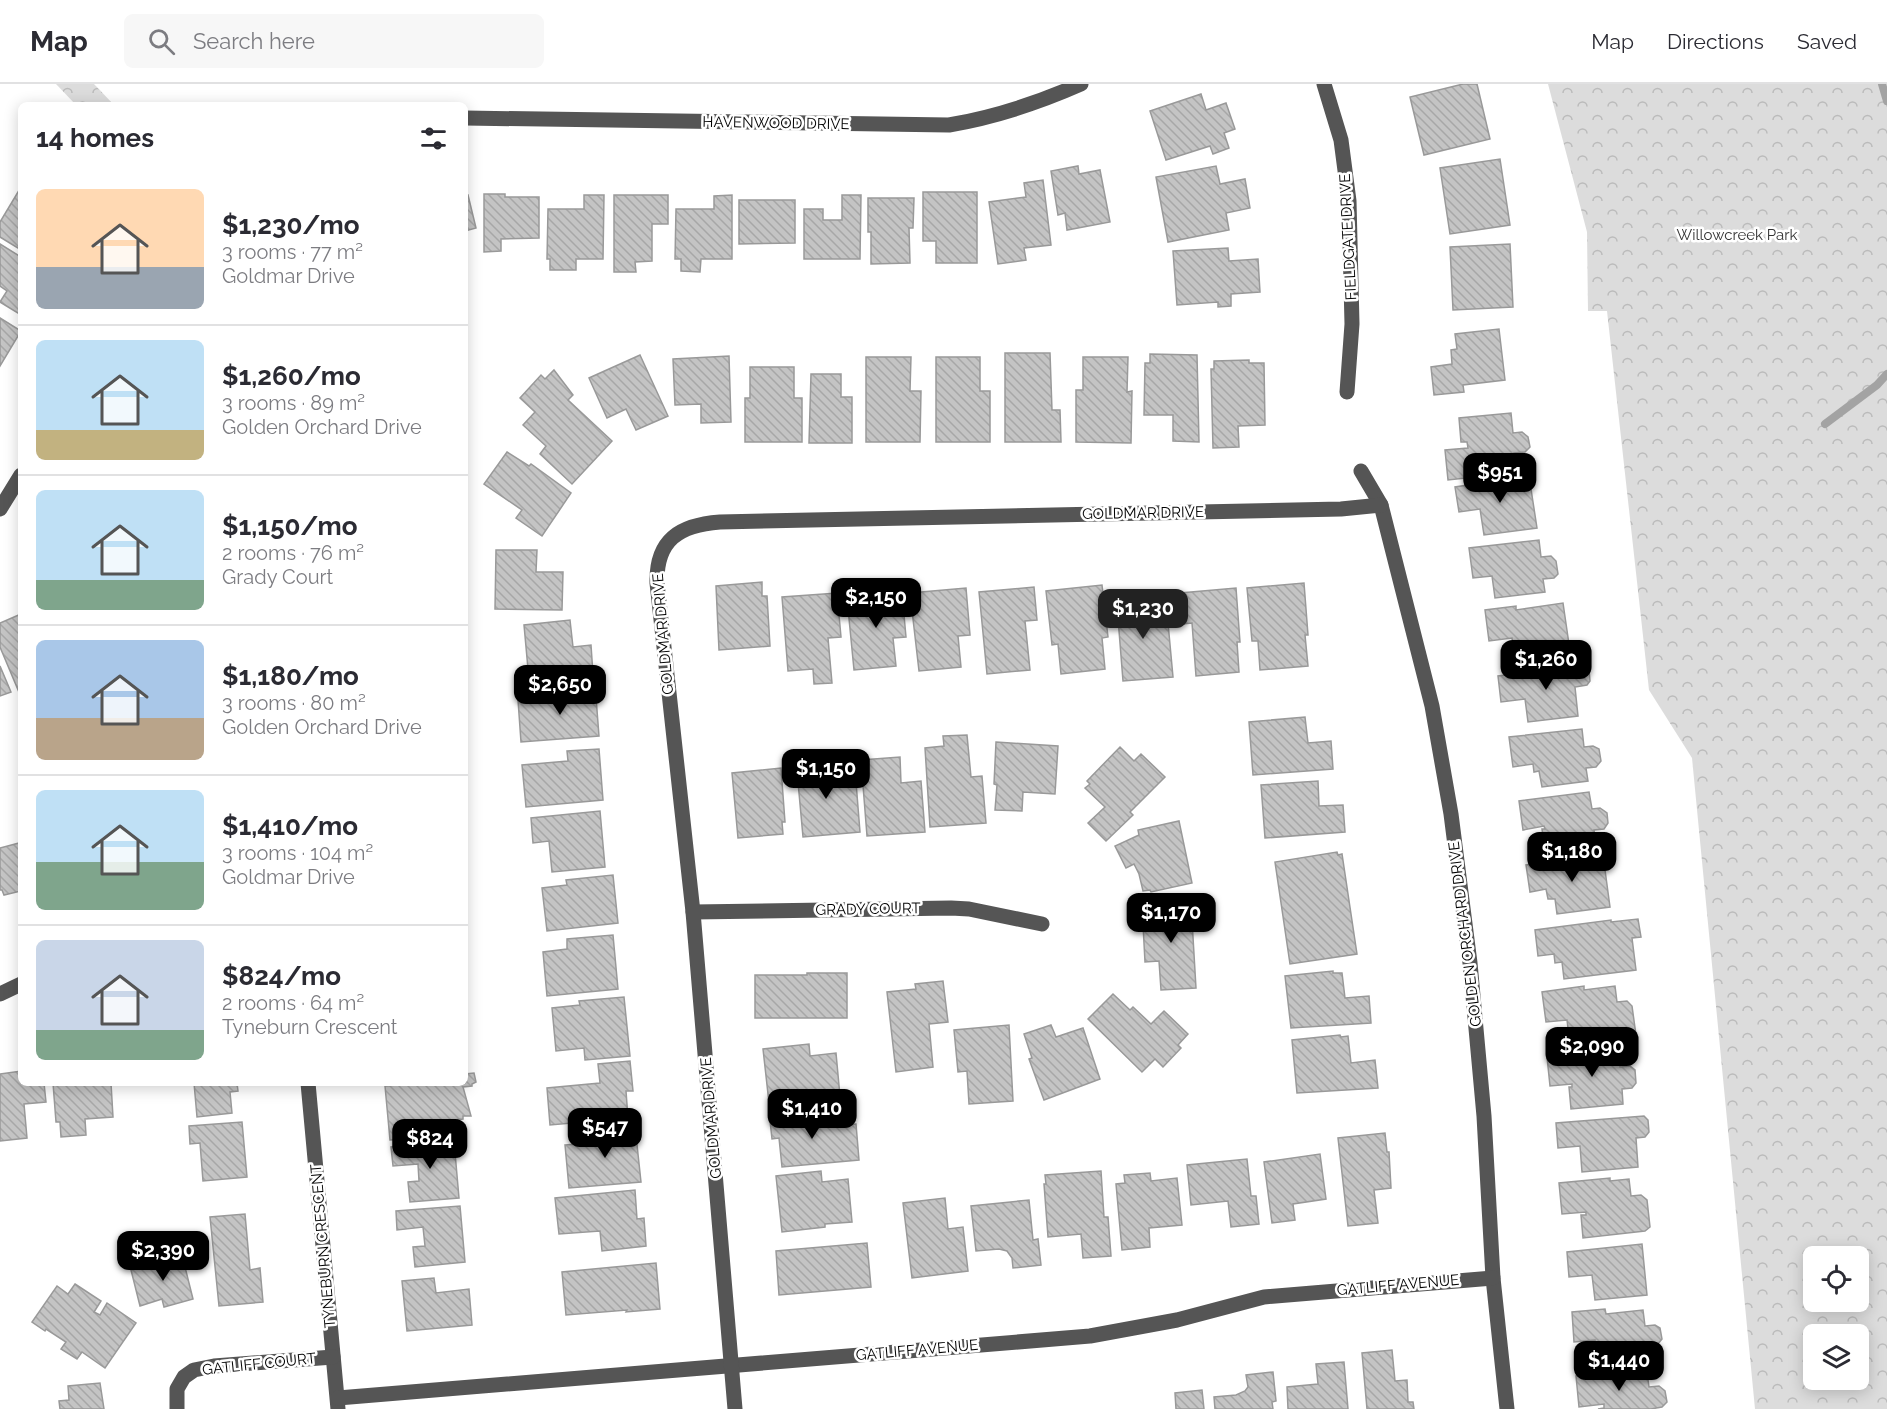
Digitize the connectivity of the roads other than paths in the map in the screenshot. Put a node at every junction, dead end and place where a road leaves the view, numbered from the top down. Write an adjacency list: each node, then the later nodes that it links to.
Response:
1 (1081, 84): 3 (street, HAVENWOOD DRIVE)
2 (1324, 84): 4 (street, FIELDGATE DRIVE)
3 (468, 118)
4 (1347, 392)
5 (1362, 471): 7 (street, GOLDEN ORCHARD DRIVE)
6 (18, 480): 8 (street)
7 (1381, 504): 9 (street, GOLDMAR DRIVE); 14 (street, GOLDEN ORCHARD DRIVE)
8 (0, 509)
9 (693, 912): 10 (street, GRADY COURT); 16 (street, GOLDMAR DRIVE)
10 (1042, 924)
11 (18, 985): 12 (street)
12 (0, 994)
13 (308, 1086): 15 (street, TYNEBURN CRESCENT)
14 (1493, 1278): 16 (street, GATLIFF AVENUE); 20 (street, GOLDEN ORCHARD DRIVE)
15 (333, 1357): 17 (street, TYNEBURN CRESCENT); 18 (street, GATLIFF COURT)
16 (732, 1365): 17 (street, GATLIFF AVENUE); 19 (street, GOLDMAR DRIVE)
17 (338, 1403)
18 (177, 1409)
19 (735, 1409)
20 (1507, 1409)

